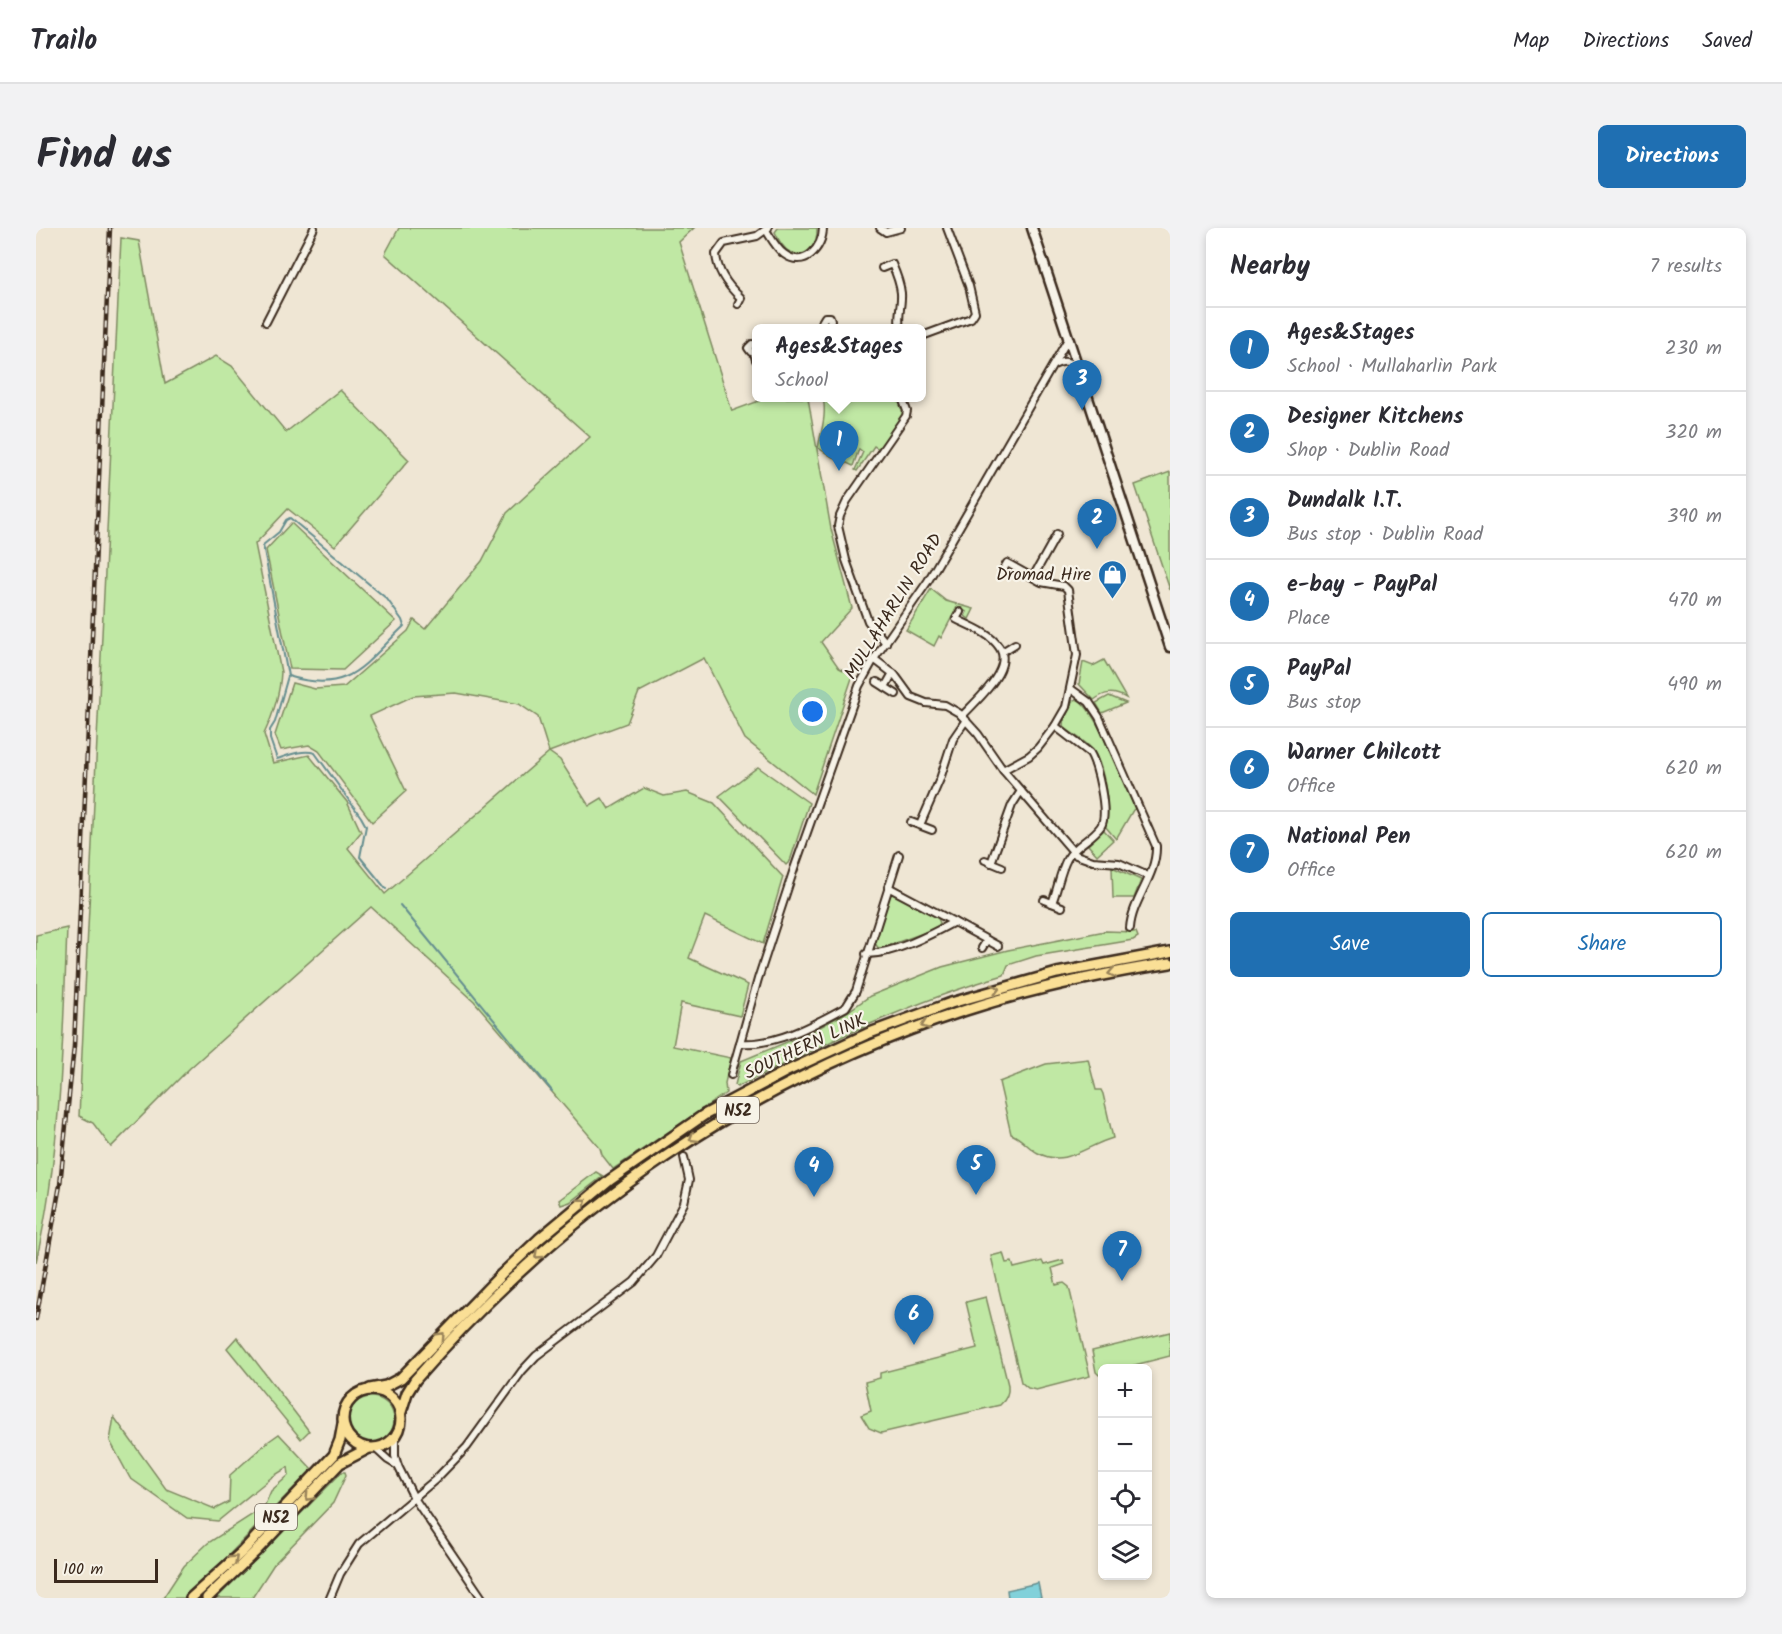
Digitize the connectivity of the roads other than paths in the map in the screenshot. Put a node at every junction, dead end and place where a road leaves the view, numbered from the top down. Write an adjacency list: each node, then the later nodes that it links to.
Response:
1 (314, 228): 10 (street)
2 (823, 228): 7 (street)
3 (880, 228): 4 (street)
4 (901, 228)
5 (947, 228): 12 (street)
6 (1032, 228): 13 (main road)
7 (767, 229): 9 (street)
8 (882, 268): 11 (street)
9 (738, 304)
10 (266, 322)
11 (900, 324)
12 (926, 334)
13 (1068, 339): 14 (street, MULLAHARLIN ROAD); 15 (main road)
14 (1053, 365): 15 (street); 21 (street, MULLAHARLIN ROAD)
15 (1078, 368): 23 (main road)
16 (904, 402): 21 (street)
17 (1057, 534): 19 (street)
18 (1002, 572): 19 (street)
19 (1033, 577): 29 (street)
20 (960, 612): 24 (street)
21 (886, 643): 25 (street, MULLAHARLIN ROAD)
22 (1015, 644): 24 (street)
23 (1170, 647)
24 (1002, 652): 31 (street)
25 (874, 659): 26 (street); 54 (street, MULLAHARLIN ROAD)
26 (893, 673): 28 (street); 31 (street)
27 (877, 682): 28 (street)
28 (885, 687): 30 (street)
29 (1071, 689): 32 (street); 41 (street)
30 (896, 694)
31 (964, 718): 33 (street); 36 (street)
32 (1055, 726): 33 (street); 38 (street)
33 (1003, 770): 34 (street)
34 (1021, 791): 38 (street); 40 (street)
35 (911, 822): 36 (street)
36 (920, 825): 37 (street)
37 (932, 830)
38 (1072, 851): 41 (street); 44 (street)
39 (899, 855): 42 (street)
40 (1002, 867)
41 (1148, 876): 47 (street)
42 (888, 887): 46 (street); 52 (street)
43 (1044, 900): 44 (street)
44 (1052, 903): 45 (street)
45 (1062, 907)
46 (954, 922): 48 (street); 52 (street)
47 (1130, 928)
48 (987, 940): 49 (street); 50 (street)
49 (998, 946)
50 (982, 948)
51 (1170, 952): 57 (main road, SOUTHERN LINK / N52, one-way to 51)
52 (866, 954): 54 (street)
53 (1170, 963): 58 (main road, SOUTHERN LINK / N52, one-way to 58)
54 (740, 1043): 55 (street, MULLAHARLIN ROAD)
55 (731, 1076)
56 (684, 1157): 63 (street)
57 (370, 1389): 58 (main road); 59 (main road, N52)
58 (401, 1412): 60 (main road, N52)
59 (344, 1424): 61 (main road); 64 (main road, N52, one-way to 59)
60 (395, 1437): 61 (main road, N52); 62 (street)
61 (372, 1448): 62 (street); 65 (main road, N52, one-way to 65)
62 (398, 1466): 63 (street)
63 (414, 1498): 66 (street); 67 (street)
64 (191, 1598)
65 (207, 1598)
66 (330, 1598)
67 (482, 1598)

